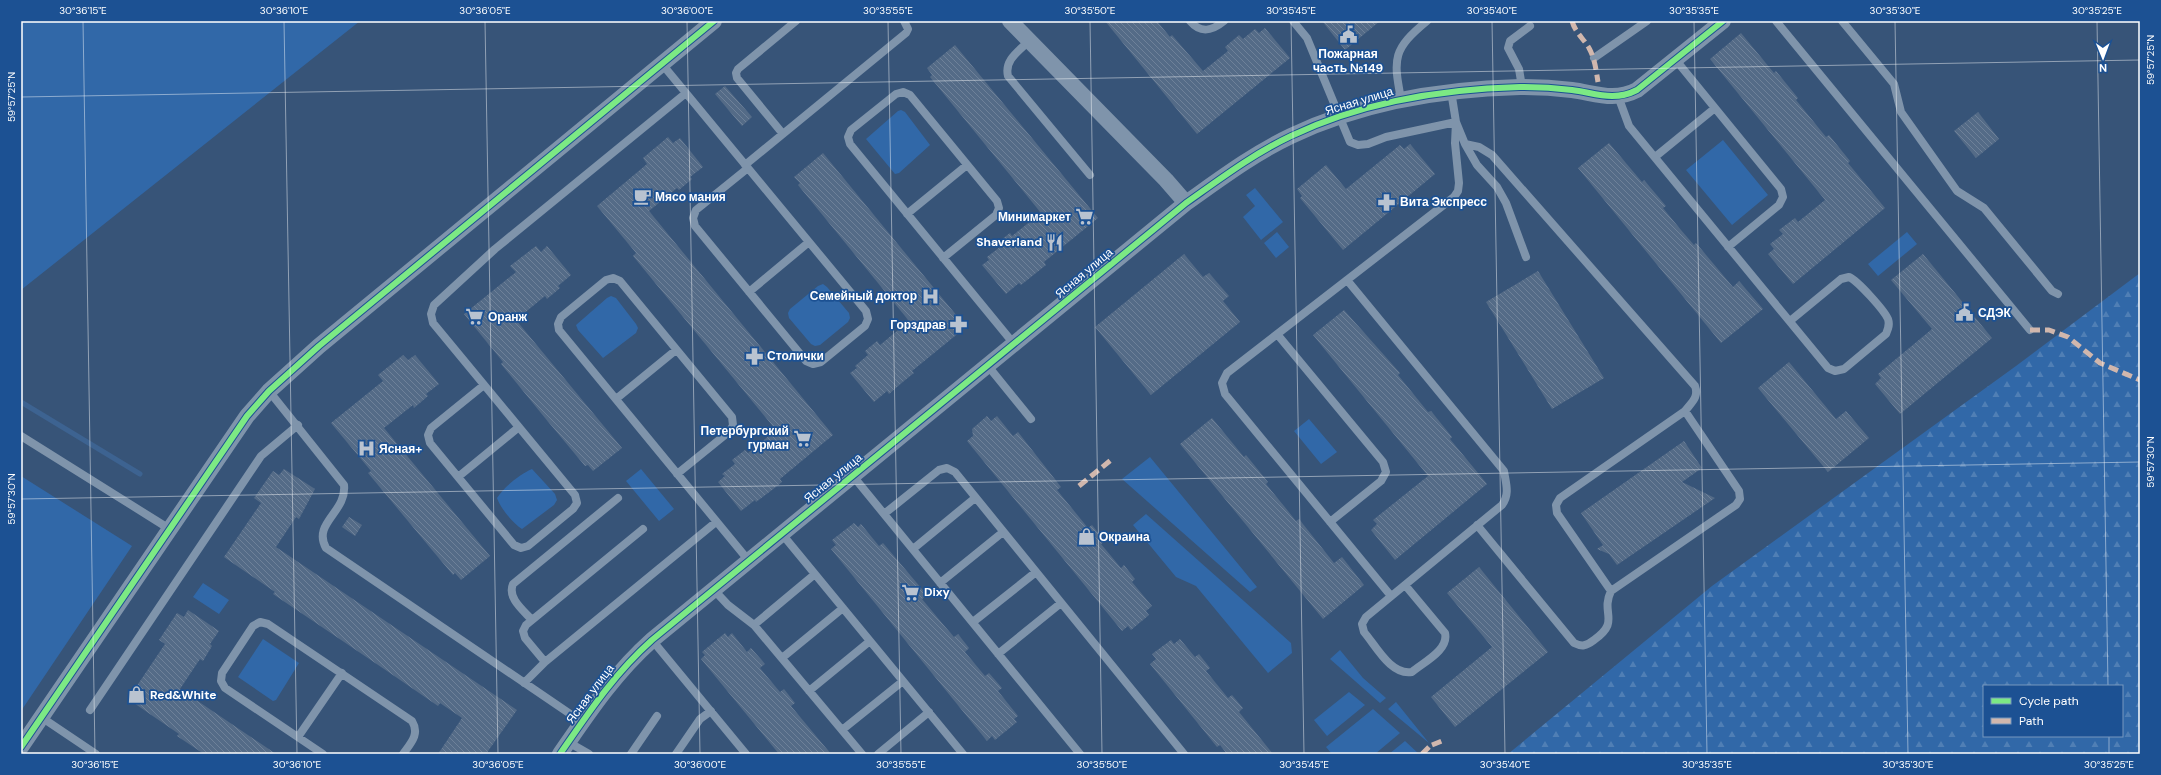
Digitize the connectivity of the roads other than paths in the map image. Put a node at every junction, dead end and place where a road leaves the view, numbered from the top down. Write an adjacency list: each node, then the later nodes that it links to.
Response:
1 (714, 21): 17 (street)
2 (796, 21): 26 (lane)
3 (904, 21): 26 (lane)
4 (1010, 21): 14 (street)
5 (1190, 21): 6 (lane)
6 (1224, 21)
7 (1293, 21): 24 (lane)
8 (1426, 21): 22 (lane)
9 (1647, 21): 15 (lane)
10 (1723, 21): 16 (street, Ясная улица)
11 (1776, 21): 42 (lane)
12 (1842, 21): 40 (lane)
13 (1530, 26): 18 (lane)
14 (1030, 41): 31 (lane); 32 (street)
15 (1594, 58)
16 (1675, 59): 21 (street, Ясная улица); 23 (lane)
17 (662, 64): 20 (lane); 48 (street)
18 (1522, 87): 19 (street, Ясная улица); 21 (street, Ясная улица)
19 (1451, 91): 22 (street, Ясная улица); 25 (lane)
20 (686, 93): 30 (lane); 47 (lane)
21 (1618, 96): 28 (lane)
22 (1401, 99): 24 (street, Ясная улица)
23 (1715, 108): 28 (lane); 35 (lane)
24 (1339, 117): 25 (lane); 32 (street, Ясная улица)
25 (1456, 122): 27 (lane); 38 (lane)
26 (783, 134): 30 (lane)
27 (1465, 144): 36 (lane); 50 (lane)
28 (1655, 157): 35 (lane)
29 (967, 165): 33 (lane); 33 (lane); 37 (lane)
30 (746, 167): 34 (lane); 39 (lane)
31 (1090, 174)
32 (1186, 203): 44 (street, Ясная улица)
33 (908, 214): 37 (lane)
34 (809, 242): 39 (lane); 39 (lane)
35 (1728, 247): 41 (lane)
36 (1526, 257)
37 (943, 258): 44 (lane)
38 (1347, 280): 43 (lane); 63 (lane)
39 (749, 292)
40 (2058, 294)
41 (1790, 321): 41 (lane)
42 (2030, 330)
43 (1278, 334): 62 (lane); 62 (lane)
44 (1014, 344): 46 (street, Ясная улица)
45 (676, 350): 49 (lane); 49 (lane); 55 (lane)
46 (988, 366): 51 (lane); 56 (street, Ясная улица)
47 (484, 385): 53 (lane); 57 (lane)
48 (269, 391): 52 (lane); 64 (street)
49 (616, 399): 55 (lane)
50 (1685, 410): 75 (lane); 75 (lane)
51 (1031, 419)
52 (298, 426): 89 (lane); 91 (lane)
53 (519, 427): 57 (lane); 57 (lane)
54 (21, 436): 64 (lane)
55 (677, 474): 61 (lane)
56 (853, 476): 60 (lane); 67 (street, Ясная улица)
57 (458, 477)
58 (618, 498): 79 (lane)
59 (975, 498): 60 (lane); 66 (lane); 68 (lane)
60 (884, 514): 68 (lane)
61 (716, 522): 69 (lane); 86 (lane)
62 (1330, 522): 76 (lane)
63 (1478, 526): 73 (lane); 75 (lane)
64 (168, 528): 95 (street)
65 (643, 529): 79 (lane)
66 (1003, 532): 70 (lane); 72 (lane)
67 (782, 534): 69 (street, Ясная улица); 71 (lane)
68 (913, 549): 72 (lane)
69 (749, 561): 74 (street, Ясная улица)
70 (1036, 572): 77 (lane); 80 (lane)
71 (815, 574): 78 (lane); 81 (lane)
72 (940, 583): 80 (lane)
73 (1405, 585): 76 (lane); 76 (lane)
74 (714, 590): 81 (lane); 82 (street, Ясная улица)
75 (1611, 591)
76 (1391, 596)
77 (1061, 603): 84 (lane); 112 (lane)
78 (843, 608): 83 (lane); 85 (lane)
79 (532, 620): 86 (lane)
80 (973, 622): 84 (lane)
81 (754, 625): 85 (lane)
82 (652, 640): 92 (lane); 96 (street, Ясная улица)
83 (870, 641): 88 (lane); 90 (lane)
84 (998, 654): 111 (lane)
85 (782, 658): 90 (lane)
86 (545, 662): 89 (lane)
87 (342, 673): 98 (lane); 98 (lane); 103 (lane)
88 (903, 681): 93 (lane); 97 (lane)
89 (524, 683): 96 (lane)
90 (809, 691): 97 (lane)
91 (90, 710)
92 (711, 711): 106 (lane); 107 (lane)
93 (929, 712): 109 (lane); 110 (lane)
94 (657, 716): 105 (lane)
95 (41, 717): 99 (street); 101 (lane)
96 (582, 722): 100 (street, Ясная улица)
97 (842, 730): 108 (lane)
98 (298, 737): 102 (lane)
99 (21, 747)
100 (564, 748): 104 (lane)
101 (96, 754)
102 (323, 754)
103 (403, 754)
104 (589, 754)
105 (631, 754)
106 (676, 754)
107 (746, 754)
108 (862, 754)
109 (878, 754)
110 (963, 754)
111 (1080, 754)
112 (1184, 754)

